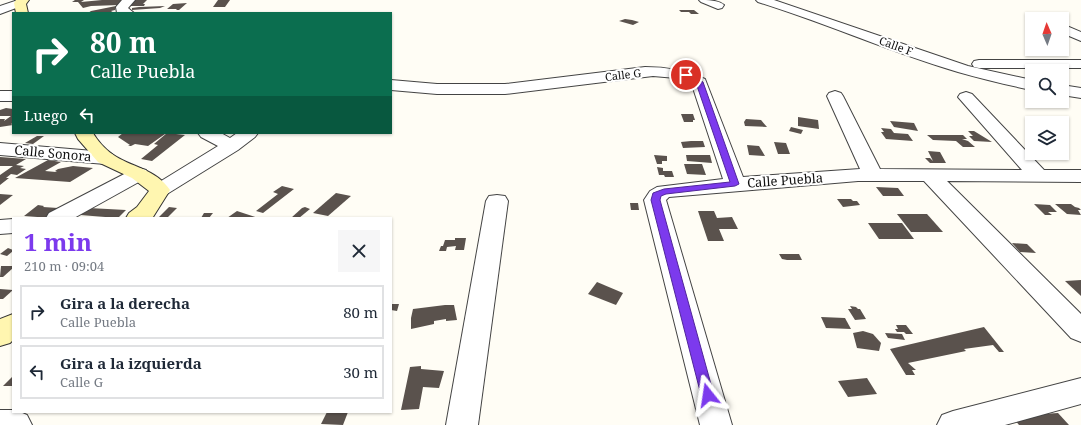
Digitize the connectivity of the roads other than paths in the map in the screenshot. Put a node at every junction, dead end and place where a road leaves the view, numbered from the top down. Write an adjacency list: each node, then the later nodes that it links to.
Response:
1 (129, 0): 7 (street)
2 (705, 0): 5 (street)
3 (762, 0): 10 (street, Calle F)
4 (22, 5): 6 (street)
5 (718, 5)
6 (0, 10)
7 (125, 12)
8 (1069, 31): 9 (street)
9 (1081, 37)
10 (944, 63): 11 (street); 12 (street, Calle F)
11 (1081, 64)
12 (1025, 84)
13 (392, 85): 31 (street, Calle G)
14 (1069, 91): 15 (street)
15 (1081, 93)
16 (0, 96): 17 (street)
17 (12, 96)
18 (835, 96): 27 (street)
19 (966, 97): 29 (street)
20 (84, 134): 25 (main road)
21 (209, 134): 23 (street)
22 (248, 134): 23 (street)
23 (231, 146): 32 (street)
24 (0, 149): 25 (street, Calle Sonora)
25 (105, 158): 26 (main road)
26 (139, 174): 32 (main road); 34 (street)
27 (873, 175): 28 (street, Calle Puebla); 31 (street, Calle Puebla)
28 (929, 175): 29 (street, Calle Puebla); 39 (street)
29 (1039, 176): 30 (street, Calle Puebla)
30 (1081, 176)
31 (735, 184): 46 (street, Calle Puebla)
32 (160, 190): 35 (main road)
33 (497, 201): 45 (street)
34 (59, 217)
35 (138, 217)
36 (12, 226): 37 (street)
37 (0, 227)
38 (12, 325): 40 (main road)
39 (1081, 331)
40 (0, 335)
41 (1081, 391): 43 (street)
42 (0, 424): 44 (street)
43 (959, 424)
44 (16, 425)
45 (462, 425)
46 (716, 425)

